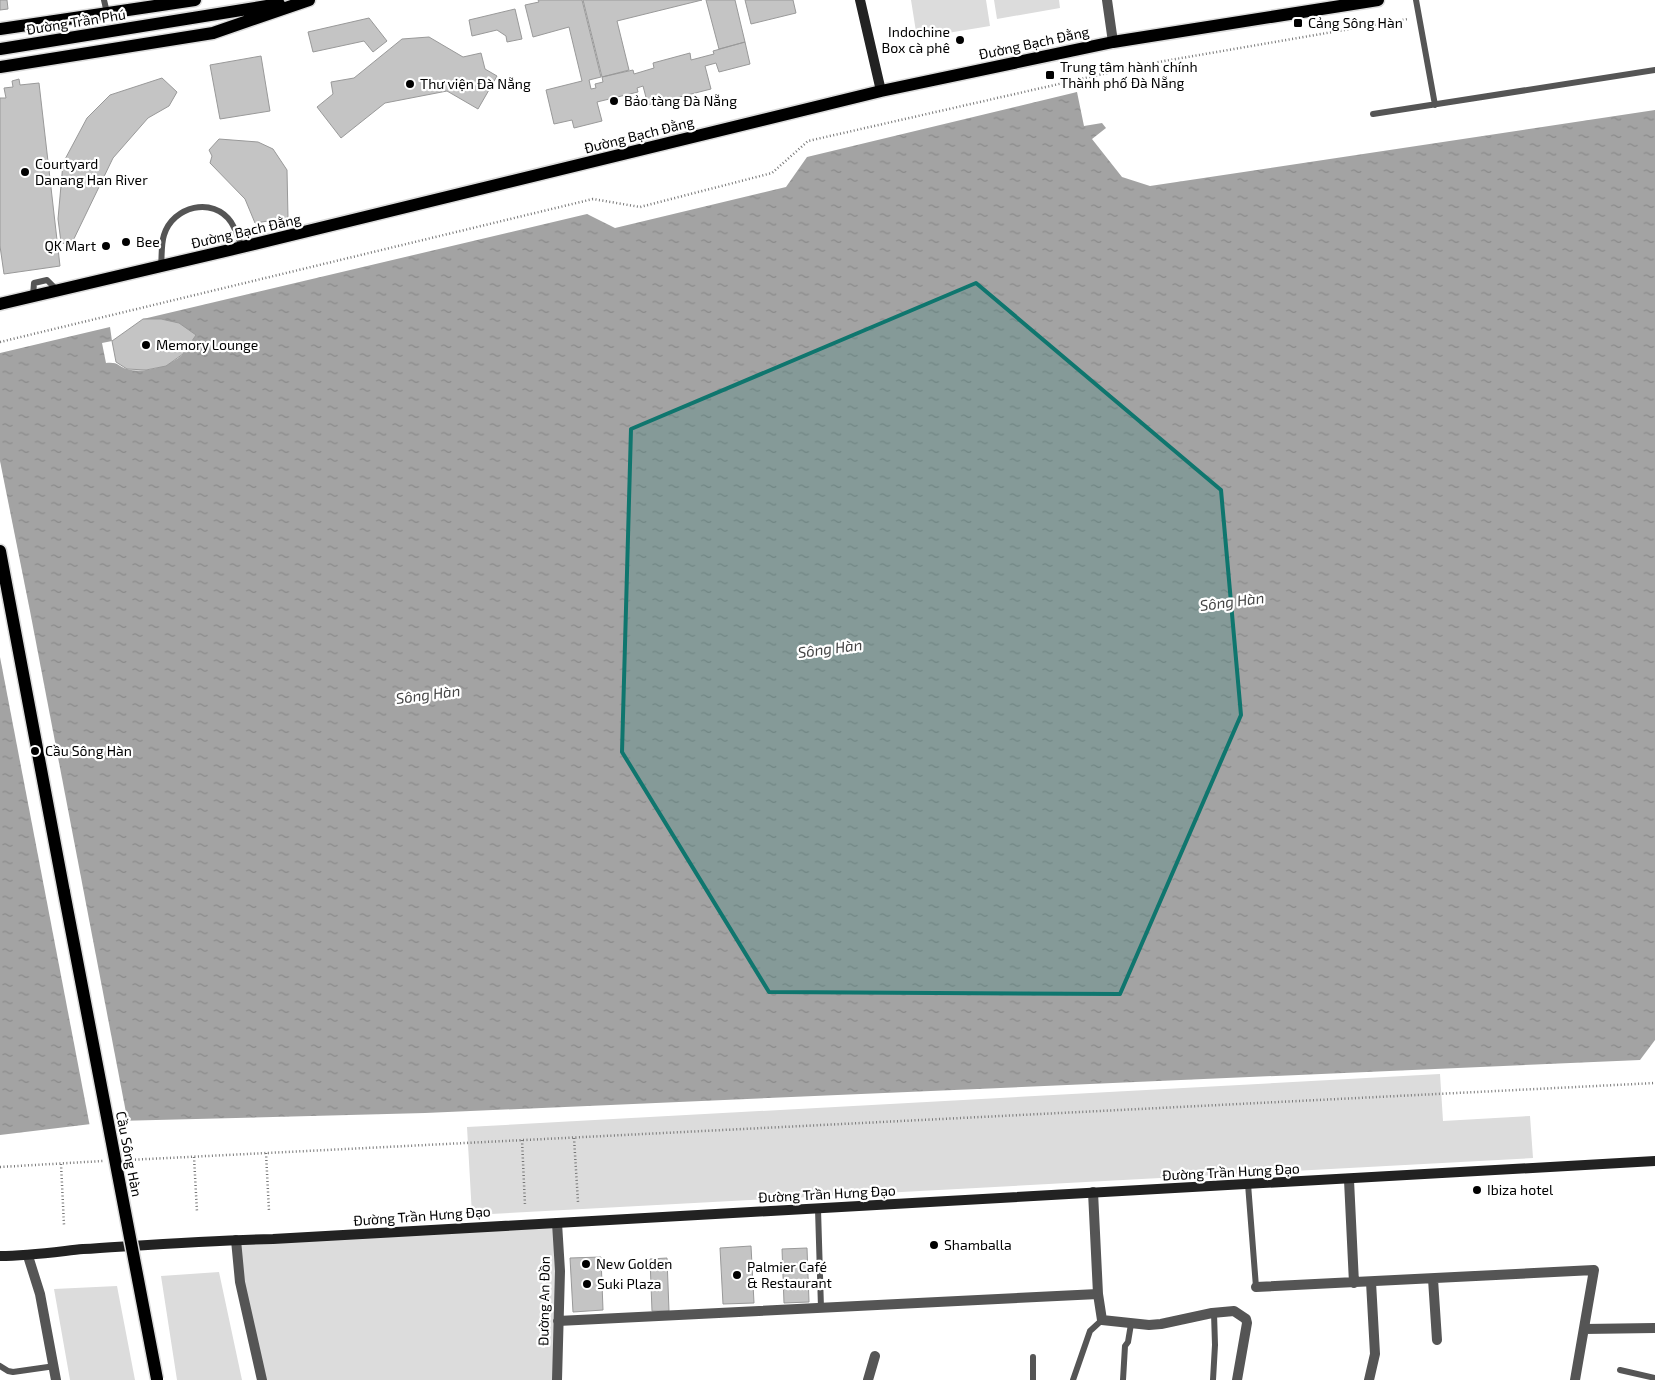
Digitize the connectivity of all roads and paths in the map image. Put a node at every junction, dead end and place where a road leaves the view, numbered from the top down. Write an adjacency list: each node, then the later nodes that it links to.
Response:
1 (104, 0): 11 (lane)
2 (195, 0): 10 (main road)
3 (304, 0): 15 (main road, Đường Trần Phú)
4 (309, 0): 16 (main road)
5 (860, 0): 18 (main road)
6 (1107, 0): 14 (street)
7 (1378, 0): 9 (main road, Đường Bạch Đằng)
8 (1416, 0): 12 (lane)
9 (1323, 4): 14 (main road, Đường Bạch Đằng)
10 (131, 5): 11 (main road)
11 (107, 13): 13 (main road)
12 (1420, 18): 19 (lane); 24 (path)
13 (0, 29)
14 (1113, 42): 18 (main road, Đường Bạch Đằng)
15 (0, 49)
16 (0, 67)
17 (1655, 70): 19 (lane)
18 (881, 91): 21 (main road, Đường Bạch Đằng)
19 (1435, 105): 20 (lane)
20 (1373, 114)
21 (242, 248): 22 (main road, Đường Bạch Đằng); 22 (lane)
22 (161, 266): 23 (main road, Đường Bạch Đằng)
23 (0, 304)
24 (0, 342)
25 (0, 551): 69 (main road, Cầu Sông Hàn, bridge)
26 (1655, 1083): 27 (path)
27 (574, 1138): 28 (path); 39 (path)
28 (522, 1140): 29 (path); 40 (path)
29 (266, 1153): 30 (path); 42 (path)
30 (194, 1157): 31 (path); 43 (path)
31 (128, 1160)
32 (109, 1161): 34 (path)
33 (1655, 1161): 36 (main road, Đường Trần Hưng Đạo)
34 (61, 1164): 35 (path); 45 (path)
35 (0, 1167)
36 (1349, 1180): 37 (main road, Đường Trần Hưng Đạo); 51 (street)
37 (1248, 1184): 38 (main road, Đường Trần Hưng Đạo); 52 (lane)
38 (1093, 1192): 41 (main road, Đường Trần Hưng Đạo); 53 (street)
39 (578, 1202)
40 (525, 1205)
41 (818, 1209): 44 (main road, Đường Trần Hưng Đạo); 54 (lane)
42 (269, 1211)
43 (197, 1212)
44 (557, 1223): 46 (main road, Đường Trần Hưng Đạo); 57 (street, Đường An Đồn)
45 (64, 1225)
46 (236, 1240): 48 (main road, Đường Trần Hưng Đạo); 70 (street)
47 (0, 1256): 48 (main road, Đường Trần Hưng Đạo)
48 (28, 1256): 65 (street)
49 (1433, 1279): 50 (street); 59 (street); 61 (street)
50 (1371, 1282): 51 (street); 78 (street)
51 (1354, 1283): 52 (street)
52 (1256, 1288)
53 (1098, 1294): 54 (street); 56 (street)
54 (821, 1308): 57 (street)
55 (1214, 1313): 58 (street); 76 (lane); 77 (street)
56 (1102, 1320): 58 (street); 74 (lane)
57 (558, 1321): 71 (street, Đường An Đồn)
58 (1131, 1324): 75 (lane)
59 (1584, 1328): 60 (street); 79 (street)
60 (1655, 1328)
61 (1437, 1340)
62 (875, 1356): 72 (street)
63 (1033, 1357): 73 (lane)
64 (0, 1366): 65 (lane)
65 (54, 1366): 68 (street)
66 (1620, 1370): 67 (lane)
67 (1655, 1378)
68 (56, 1380)
69 (157, 1380)
70 (262, 1380)
71 (557, 1380)
72 (868, 1380)
73 (1033, 1380)
74 (1073, 1380)
75 (1123, 1380)
76 (1213, 1380)
77 (1237, 1380)
78 (1369, 1380)
79 (1575, 1380)

